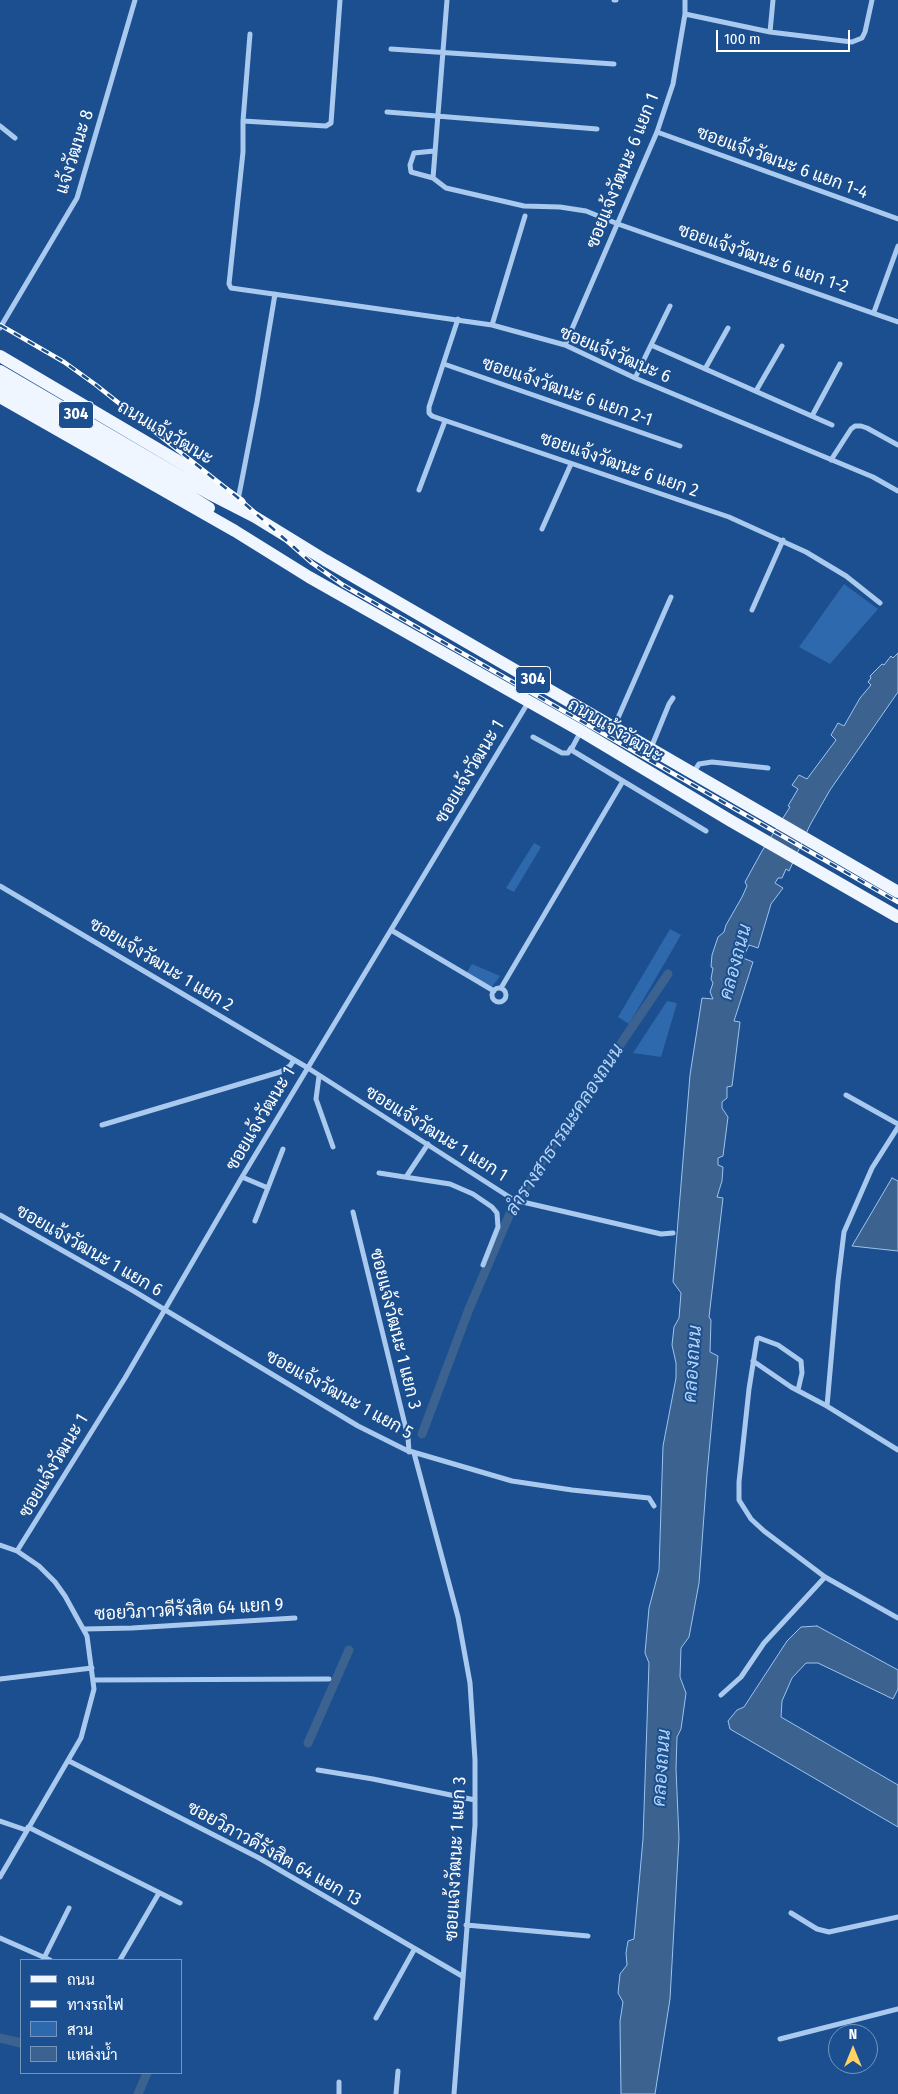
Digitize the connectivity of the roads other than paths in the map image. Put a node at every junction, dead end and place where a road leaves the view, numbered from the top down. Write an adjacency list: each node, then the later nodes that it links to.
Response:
1 (135, 0): 32 (street, แจ้งวัฒนะ 8)
2 (340, 0): 15 (street)
3 (448, 0): 11 (street)
4 (685, 0): 7 (street, ซอยแจ้งวัฒนะ 6 แยก 1)
5 (773, 0): 8 (street)
6 (872, 0): 8 (street)
7 (685, 14): 8 (street); 18 (street, ซอยแจ้งวัฒนะ 6 แยก 1)
8 (770, 32)
9 (250, 34): 15 (street)
10 (391, 49): 11 (street)
11 (443, 52): 12 (street); 14 (street)
12 (614, 64)
13 (387, 112): 14 (street)
14 (437, 116): 17 (street); 20 (street)
15 (243, 121): 26 (street, ซอยแจ้งวัฒนะ 6)
16 (0, 126): 19 (street)
17 (597, 129)
18 (657, 132): 23 (street, ซอยแจ้งวัฒนะ 6 แยก 1-4); 24 (street, ซอยแจ้งวัฒนะ 6 แยก 1)
19 (15, 138)
20 (434, 151): 21 (street); 21 (street, ซอยแจ้งวัฒนะ 6 แยก 1-2)
21 (433, 178): 24 (street, ซอยแจ้งวัฒนะ 6 แยก 1-2)
22 (525, 216): 31 (street)
23 (898, 219)
24 (618, 224): 28 (street, ซอยแจ้งวัฒนะ 6 แยก 1-2); 34 (street, ซอยแจ้งวัฒนะ 6 แยก 1)
25 (898, 246): 28 (street)
26 (275, 294): 29 (street, ซอยแจ้งวัฒนะ 6); 56 (street)
27 (670, 306): 35 (street)
28 (874, 312): 30 (street, ซอยแจ้งวัฒนะ 6 แยก 1-2)
29 (458, 320): 31 (street, ซอยแจ้งวัฒนะ 6); 38 (street, ซอยแจ้งวัฒนะ 6 แยก 2)
30 (898, 322)
31 (492, 325): 34 (street, ซอยแจ้งวัฒนะ 6)
32 (0, 328)
33 (728, 328): 40 (street)
34 (564, 345): 42 (street, ซอยแจ้งวัฒนะ 6)
35 (651, 345): 40 (street); 42 (street)
36 (782, 346): 44 (street)
37 (0, 356): 56 (main road, ถนนแจ้งวัฒนะ)
38 (444, 364): 47 (street, ซอยแจ้งวัฒนะ 6 แยก 2); 50 (street, ซอยแจ้งวัฒนะ 6 แยก 2-1)
39 (840, 364): 46 (street)
40 (705, 369): 44 (street)
41 (0, 371): 52 (main road, ถนนแจ้งวัฒนะ / 304)
42 (635, 378): 51 (street, ซอยแจ้งวัฒนะ 6)
43 (0, 384): 52 (main road, ถนนแจ้งวัฒนะ / 304)
44 (756, 392): 46 (street)
45 (0, 397): 59 (main road, ถนนแจ้งวัฒนะ)
46 (812, 416): 48 (street)
47 (445, 421): 53 (street, ซอยแจ้งวัฒนะ 6 แยก 2); 54 (street)
48 (832, 425)
49 (898, 445): 51 (street)
50 (680, 446)
51 (831, 460): 55 (street, ซอยแจ้งวัฒนะ 6)
52 (148, 464): 57 (main road, ถนนแจ้งวัฒนะ / 304); 59 (main road, ถนนแจ้งวัฒนะ / 304)
53 (571, 464): 58 (street); 60 (street, ซอยแจ้งวัฒนะ 6 แยก 2)
54 (419, 490)
55 (898, 491)
56 (238, 501): 57 (main road, ถนนแจ้งวัฒนะ)
57 (255, 517): 66 (main road, ถนนแจ้งวัฒนะ / 304)
58 (542, 529)
59 (235, 531): 65 (main road, ถนนแจ้งวัฒนะ / 304)
60 (783, 540): 62 (street, ซอยแจ้งวัฒนะ 6 แยก 2); 63 (street)
61 (671, 597): 66 (street)
62 (880, 603)
63 (752, 610)
64 (673, 698): 70 (street)
65 (529, 701): 67 (main road, ถนนแจ้งวัฒนะ / 304); 78 (street, ซอยแจ้งวัฒนะ 1)
66 (614, 727): 70 (main road, ถนนแจ้งวัฒนะ / 304)
67 (581, 731): 69 (street); 77 (main road, ถนนแจ้งวัฒนะ / 304)
68 (533, 737): 69 (street)
69 (573, 746): 73 (street)
70 (651, 749): 72 (main road, ถนนแจ้งวัฒนะ / 304)
71 (768, 768): 72 (street)
72 (693, 773): 76 (main road, ถนนแจ้งวัฒนะ / 304)
73 (623, 781): 74 (street); 79 (street)
74 (706, 831)
75 (1, 888): 81 (street, ซอยแจ้งวัฒนะ 1 แยก 2)
76 (898, 892)
77 (898, 917)
78 (391, 930): 80 (street); 82 (street, ซอยแจ้งวัฒนะ 1)
79 (501, 988): 80 (street); 80 (street)
80 (494, 991)
81 (294, 1060): 82 (street, ซอยแจ้งวัฒนะ 1 แยก 2); 85 (street)
82 (308, 1068): 83 (street, ซอยแจ้งวัฒนะ 1 แยก 1); 91 (street, ซอยแจ้งวัฒนะ 1)
83 (319, 1076): 87 (street, ซอยแจ้งวัฒนะ 1 แยก 1); 88 (street)
84 (846, 1095): 86 (street)
85 (102, 1125)
86 (898, 1125): 102 (street)
87 (428, 1144): 92 (street); 97 (street, ซอยแจ้งวัฒนะ 1 แยก 1)
88 (333, 1147)
89 (282, 1149): 93 (street)
90 (379, 1173): 92 (street)
91 (242, 1177): 93 (street); 99 (street, ซอยแจ้งวัฒนะ 1)
92 (406, 1177): 98 (street)
93 (268, 1188): 96 (street)
94 (352, 1212): 104 (street, ซอยแจ้งวัฒนะ 1 แยก 3)
95 (0, 1215): 99 (street, ซอยแจ้งวัฒนะ 1 แยก 6)
96 (255, 1221)
97 (673, 1233)
98 (483, 1265)
99 (165, 1310): 104 (street, ซอยแจ้งวัฒนะ 1 แยก 5); 107 (street, ซอยแจ้งวัฒนะ 1)
100 (753, 1362): 101 (street); 101 (street); 108 (street)
101 (798, 1390): 102 (street)
102 (827, 1406): 103 (street)
103 (898, 1450)
104 (412, 1452): 105 (street, ซอยแจ้งวัฒนะ 1 แยก 5); 119 (street, ซอยแจ้งวัฒนะ 1 แยก 3)
105 (654, 1506)
106 (0, 1545): 107 (street)
107 (18, 1551): 111 (street)
108 (825, 1577): 110 (street); 116 (street)
109 (294, 1618): 111 (street, ซอยวิภาวดีรังสิต 64 แยก 9)
110 (898, 1618)
111 (85, 1629): 112 (street)
112 (92, 1668): 113 (street); 115 (street)
113 (0, 1679)
114 (329, 1679): 115 (street)
115 (94, 1680): 117 (street)
116 (721, 1695)
117 (69, 1761): 121 (street); 131 (street, ซอยวิภาวดีรังสิต 64 แยก 13)
118 (318, 1770): 119 (street)
119 (475, 1800): 128 (street, ซอยแจ้งวัฒนะ 1 แยก 3)
120 (0, 1821): 121 (street)
121 (27, 1829): 122 (street); 123 (street)
122 (0, 1877)
123 (159, 1893): 124 (street); 134 (street)
124 (180, 1903)
125 (69, 1908): 132 (street)
126 (792, 1913): 127 (street)
127 (898, 1917)
128 (466, 1925): 129 (street); 135 (street, ซอยแจ้งวัฒนะ 1 แยก 3)
129 (588, 1936)
130 (0, 1938): 132 (street)
131 (414, 1950): 135 (street, ซอยวิภาวดีรังสิต 64 แยก 13); 137 (street)
132 (44, 1958): 133 (street)
133 (47, 1959)
134 (121, 1959)
135 (462, 1976): 143 (street, ซอยแจ้งวัฒนะ 1 แยก 3)
136 (898, 2009): 138 (street)
137 (376, 2018)
138 (780, 2039)
139 (398, 2071): 142 (street)
140 (339, 2082): 141 (street)
141 (339, 2094)
142 (396, 2094)
143 (454, 2094)

